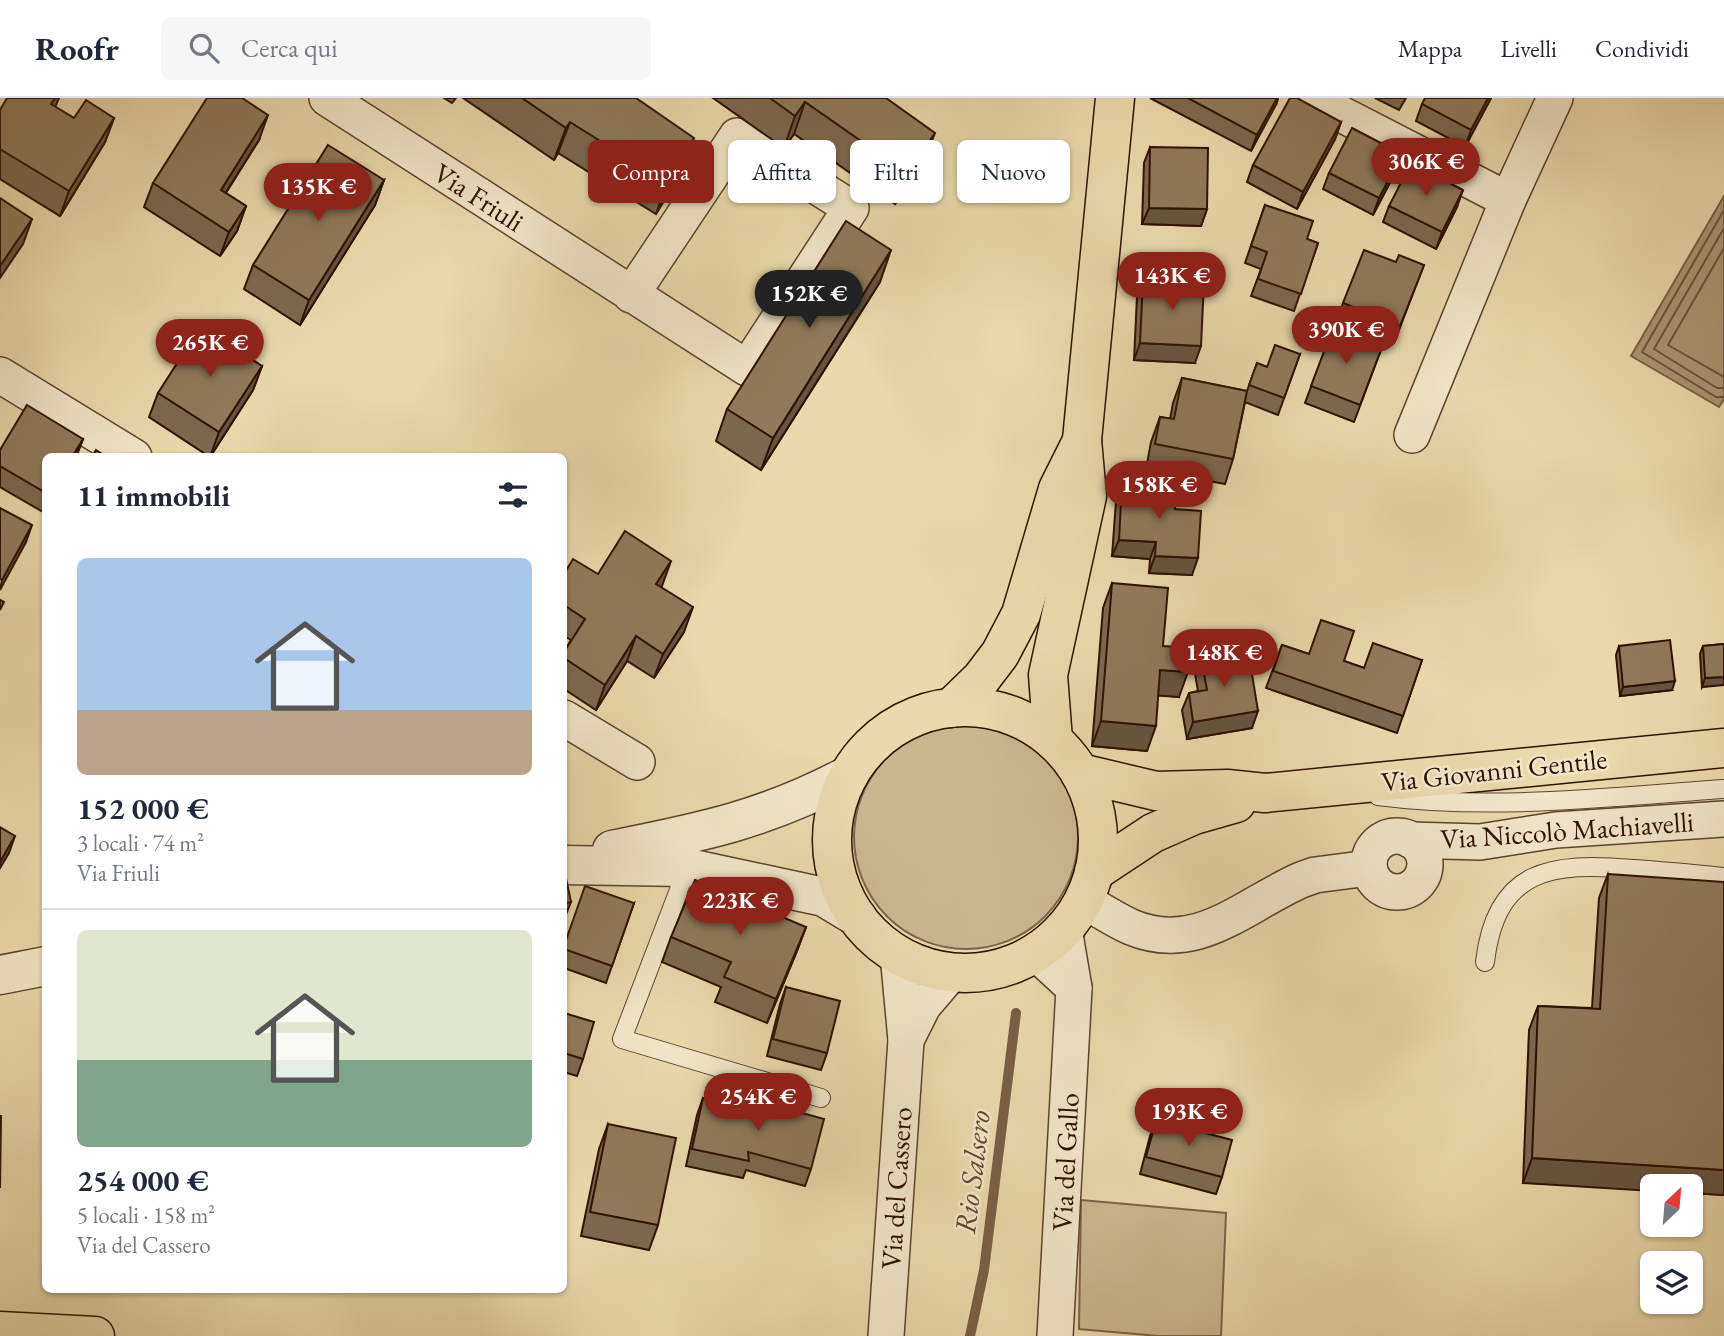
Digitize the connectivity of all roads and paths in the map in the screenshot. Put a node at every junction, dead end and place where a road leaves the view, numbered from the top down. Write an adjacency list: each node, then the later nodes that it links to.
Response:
1 (327, 98): 6 (street, Via Friuli)
2 (1115, 98): 9 (main road)
3 (1310, 98): 5 (street)
4 (1555, 98): 5 (street)
5 (1508, 200): 8 (street)
6 (631, 295): 6 (street, Via Friuli)
7 (4, 388): 10 (street)
8 (1412, 435)
9 (1083, 440): 11 (main road); 13 (main road)
10 (126, 453)
11 (951, 708): 13 (main road); 17 (main road)
12 (567, 720): 15 (street)
13 (1053, 740): 16 (main road)
14 (1724, 748): 18 (main road, Via Giovanni Gentile)
15 (637, 762)
16 (1080, 773): 20 (main road); 30 (main road)
17 (849, 775): 24 (street); 31 (main road)
18 (1312, 788): 19 (lane); 20 (main road, Via Giovanni Gentile)
19 (1724, 789)
20 (1265, 793): 30 (main road)
21 (1724, 819): 23 (street, Via Niccolò Machiavelli)
22 (1410, 839): 23 (street, Via Niccolò Machiavelli); 27 (street, Via Niccolò Machiavelli); 28 (street, Via Niccolò Machiavelli)
23 (1480, 842): 28 (street)
24 (567, 861)
25 (567, 862): 26 (street)
26 (684, 867): 31 (street); 38 (lane)
27 (1369, 867): 28 (street, Via Niccolò Machiavelli); 30 (street)
28 (1425, 870)
29 (1724, 877): 33 (lane)
30 (1069, 913): 35 (main road); 42 (street, Via del Gallo)
31 (857, 918): 32 (main road)
32 (898, 954): 35 (main road); 37 (street)
33 (1485, 962)
34 (42, 967): 36 (street)
35 (952, 972): 37 (street)
36 (0, 975)
37 (906, 1040): 41 (street, Via del Cassero)
38 (821, 1098)
39 (0, 1331): 40 (main road)
40 (95, 1336)
41 (886, 1336)
42 (1055, 1336)

